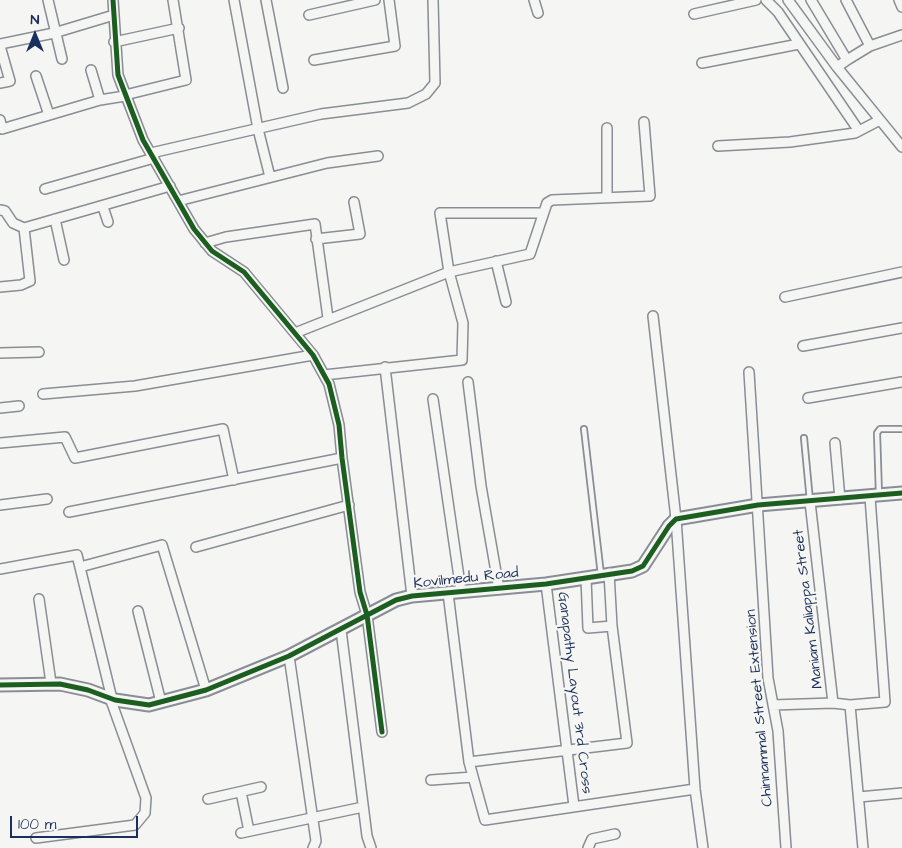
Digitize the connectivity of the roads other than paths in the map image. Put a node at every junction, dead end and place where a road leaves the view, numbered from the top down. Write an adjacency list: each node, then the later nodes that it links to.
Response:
1 (48, 0): 22 (street)
2 (113, 0): 19 (street)
3 (173, 0): 21 (street)
4 (234, 0): 44 (street)
5 (266, 0): 36 (street)
6 (376, 0): 20 (street)
7 (388, 0): 29 (street)
8 (433, 0): 44 (street)
9 (534, 0): 17 (street)
10 (756, 0): 18 (street)
11 (766, 0): 25 (street)
12 (788, 0): 32 (street)
13 (811, 0): 30 (street)
14 (846, 0): 27 (street)
15 (899, 0): 16 (street)
16 (902, 7)
17 (538, 14)
18 (694, 14)
19 (114, 15): 22 (street); 24 (street)
20 (309, 15)
21 (179, 28): 24 (street); 37 (street)
22 (54, 33): 26 (street); 28 (street)
23 (902, 35): 27 (street)
24 (114, 42): 37 (street)
25 (799, 44): 31 (street); 45 (street)
26 (0, 45): 35 (street)
27 (870, 46): 30 (street)
28 (62, 60)
29 (314, 60)
30 (848, 60): 32 (street)
31 (702, 63)
32 (837, 67): 41 (street)
33 (91, 70): 38 (street)
34 (36, 76): 39 (street)
35 (0, 83)
36 (283, 88)
37 (125, 96): 38 (street); 48 (street)
38 (100, 100): 39 (street)
39 (49, 115): 40 (street)
40 (0, 120)
41 (880, 120): 45 (street); 47 (street)
42 (644, 122): 53 (street)
43 (607, 128): 53 (street)
44 (258, 129): 48 (street); 50 (street)
45 (859, 132): 46 (street)
46 (718, 146)
47 (902, 147)
48 (152, 155): 51 (street); 52 (street)
49 (378, 156): 50 (street)
50 (270, 177): 54 (street)
51 (170, 186): 54 (street); 56 (street)
52 (45, 189)
53 (607, 197): 58 (street)
54 (178, 201): 63 (street)
55 (354, 202): 62 (street)
56 (104, 207): 59 (street); 60 (street)
57 (0, 210): 61 (street)
58 (543, 212): 65 (street); 66 (street)
59 (55, 220): 61 (street); 64 (street)
60 (108, 222)
61 (24, 228): 68 (street)
62 (316, 239): 63 (street); 72 (street)
63 (205, 243): 74 (street)
64 (64, 260)
65 (496, 261): 66 (street); 70 (street)
66 (449, 272): 72 (street); 79 (street)
67 (902, 272): 69 (street)
68 (0, 287)
69 (785, 297)
70 (506, 302)
71 (653, 316): 105 (street)
72 (328, 318): 74 (street)
73 (902, 328): 75 (street)
74 (295, 333): 78 (street)
75 (803, 346)
76 (39, 352): 77 (street)
77 (0, 354)
78 (313, 355): 81 (street); 84 (street)
79 (384, 367): 81 (street); 115 (street)
80 (749, 372): 101 (street, Chinnammal Street Extension)
81 (324, 374): 94 (street)
82 (468, 382): 112 (street)
83 (902, 382): 85 (street)
84 (43, 394)
85 (808, 398)
86 (433, 399): 113 (street)
87 (19, 406): 88 (street)
88 (0, 408)
89 (584, 429): 109 (lane)
90 (902, 429): 97 (lane)
91 (804, 438): 100 (lane)
92 (835, 443): 99 (street)
93 (0, 444): 95 (street)
94 (342, 458): 95 (street); 103 (street)
95 (234, 480): 104 (street)
96 (902, 493): 97 (street)
97 (875, 497): 99 (street); 129 (street, Maniam Kaliappa Street)
98 (47, 499): 102 (street)
99 (840, 499): 100 (street)
100 (810, 502): 101 (street); 127 (street, Maniam Kaliappa Street)
101 (758, 504): 105 (street); 128 (street, Chinnammal Street Extension)
102 (0, 505)
103 (349, 505): 106 (street); 118 (street)
104 (69, 512)
105 (676, 518): 109 (street, Kovilmedu Road); 136 (street)
106 (196, 547)
107 (80, 567): 108 (street); 124 (street); 125 (street)
108 (0, 569)
109 (605, 574): 110 (street, Kovilmedu Road); 119 (street)
110 (586, 578): 111 (street, Kovilmedu Road); 119 (street)
111 (546, 584): 112 (street, Kovilmedu Road); 131 (street, Ganapathy Layout 3rd Cross)
112 (499, 589): 113 (street, Kovilmedu Road)
113 (461, 591): 114 (street, Kovilmedu Road)
114 (448, 593): 115 (street, Kovilmedu Road); 132 (street)
115 (412, 596): 118 (street, Kovilmedu Road)
116 (39, 600): 122 (street)
117 (138, 611): 126 (street)
118 (367, 615): 120 (street, Kovilmedu Road); 130 (street)
119 (612, 626): 131 (street)
120 (341, 630): 121 (street, Kovilmedu Road); 142 (street)
121 (288, 656): 124 (street, Kovilmedu Road); 143 (street)
122 (51, 683): 123 (street, Kovilmedu Road); 125 (street, Kovilmedu Road)
123 (0, 685)
124 (206, 690): 126 (street, Kovilmedu Road)
125 (111, 699): 126 (street, Kovilmedu Road); 145 (street)
126 (161, 702)
127 (834, 703): 128 (street); 129 (street, Maniam Kaliappa Street)
128 (773, 705): 150 (street, Chinnammal Street Extension)
129 (850, 706): 139 (street)
130 (382, 732)
131 (568, 751): 132 (street); 141 (street, Ganapathy Layout 3rd Cross)
132 (468, 762): 133 (street)
133 (473, 777): 134 (street); 141 (street)
134 (431, 780)
135 (261, 787): 137 (street)
136 (695, 789): 141 (street); 149 (street)
137 (241, 792): 140 (street); 143 (street)
138 (902, 793): 139 (street)
139 (859, 797): 151 (street)
140 (208, 799)
141 (574, 806)
142 (363, 807): 143 (street); 147 (street)
143 (312, 816): 146 (street)
144 (615, 834): 148 (street)
145 (36, 838)
146 (314, 848)
147 (371, 848)
148 (588, 848)
149 (703, 848)
150 (786, 848)
151 (863, 848)

